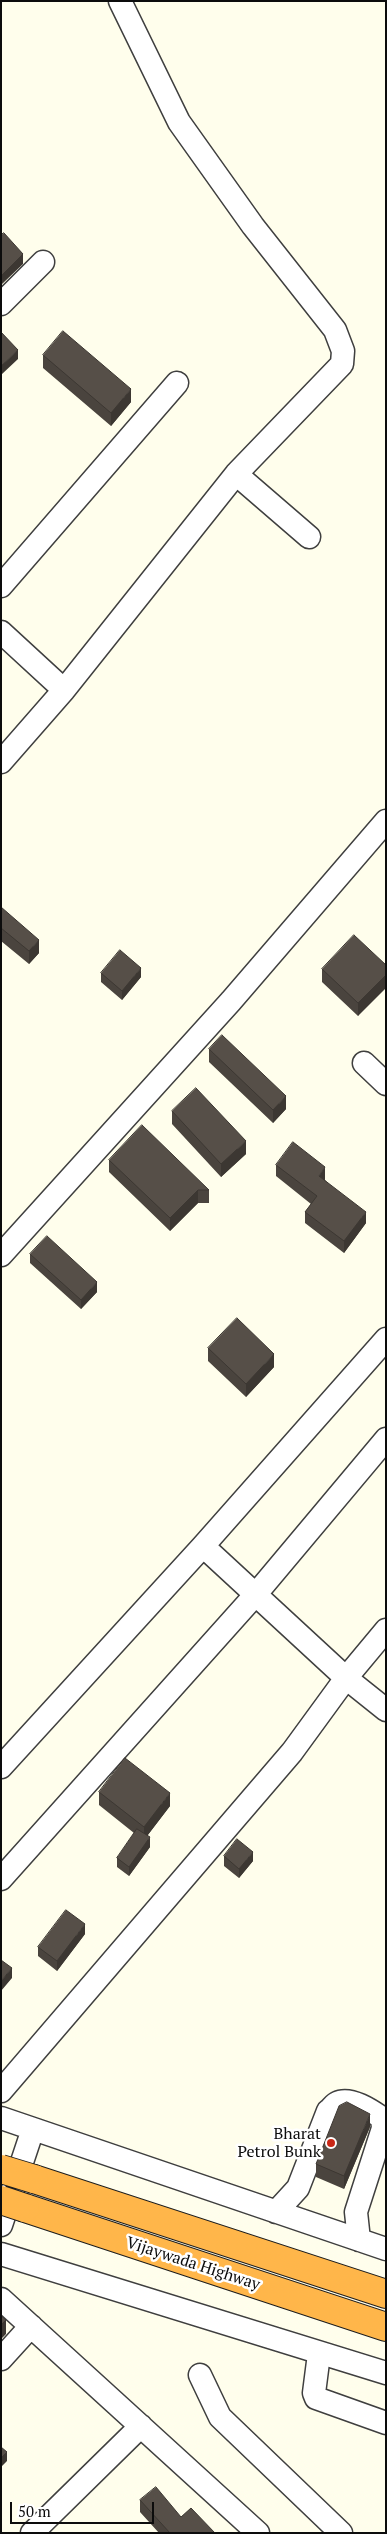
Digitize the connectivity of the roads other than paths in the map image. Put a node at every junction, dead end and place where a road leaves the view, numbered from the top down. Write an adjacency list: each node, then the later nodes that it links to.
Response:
1 (120, 1): 5 (street)
2 (43, 262): 3 (street)
3 (1, 304)
4 (177, 383): 7 (street)
5 (236, 474): 6 (street); 9 (street)
6 (308, 537)
7 (1, 586)
8 (1, 632): 9 (street)
9 (64, 690): 10 (street)
10 (1, 762)
11 (386, 821): 14 (street)
12 (364, 1063): 13 (street)
13 (386, 1084)
14 (1, 1255)
15 (386, 1339): 17 (street)
16 (386, 1439): 18 (street)
17 (203, 1546): 18 (street); 22 (street)
18 (256, 1594): 20 (street); 23 (street)
19 (386, 1630): 20 (street)
20 (346, 1678): 21 (street); 24 (street)
21 (386, 1710)
22 (1, 1767)
23 (1, 1879)
24 (1, 2091)
25 (1, 2118): 26 (street)
26 (33, 2129): 29 (street); 30 (street)
27 (1, 2169): 34 (highway, Vijaywada Highway, bridge)
28 (13, 2204): 37 (highway, Vijaywada Highway)
29 (276, 2212): 31 (street); 31 (street)
30 (1, 2225)
31 (359, 2240): 32 (street)
32 (386, 2249)
33 (1, 2254): 38 (street)
34 (386, 2294)
35 (1, 2299): 36 (street)
36 (31, 2326): 39 (street); 43 (street)
37 (386, 2328)
38 (319, 2354): 40 (street); 42 (street)
39 (1, 2359)
40 (386, 2373)
41 (200, 2375): 46 (street)
42 (386, 2423)
43 (141, 2426): 44 (street); 45 (street)
44 (253, 2531)
45 (32, 2533)
46 (341, 2533)

